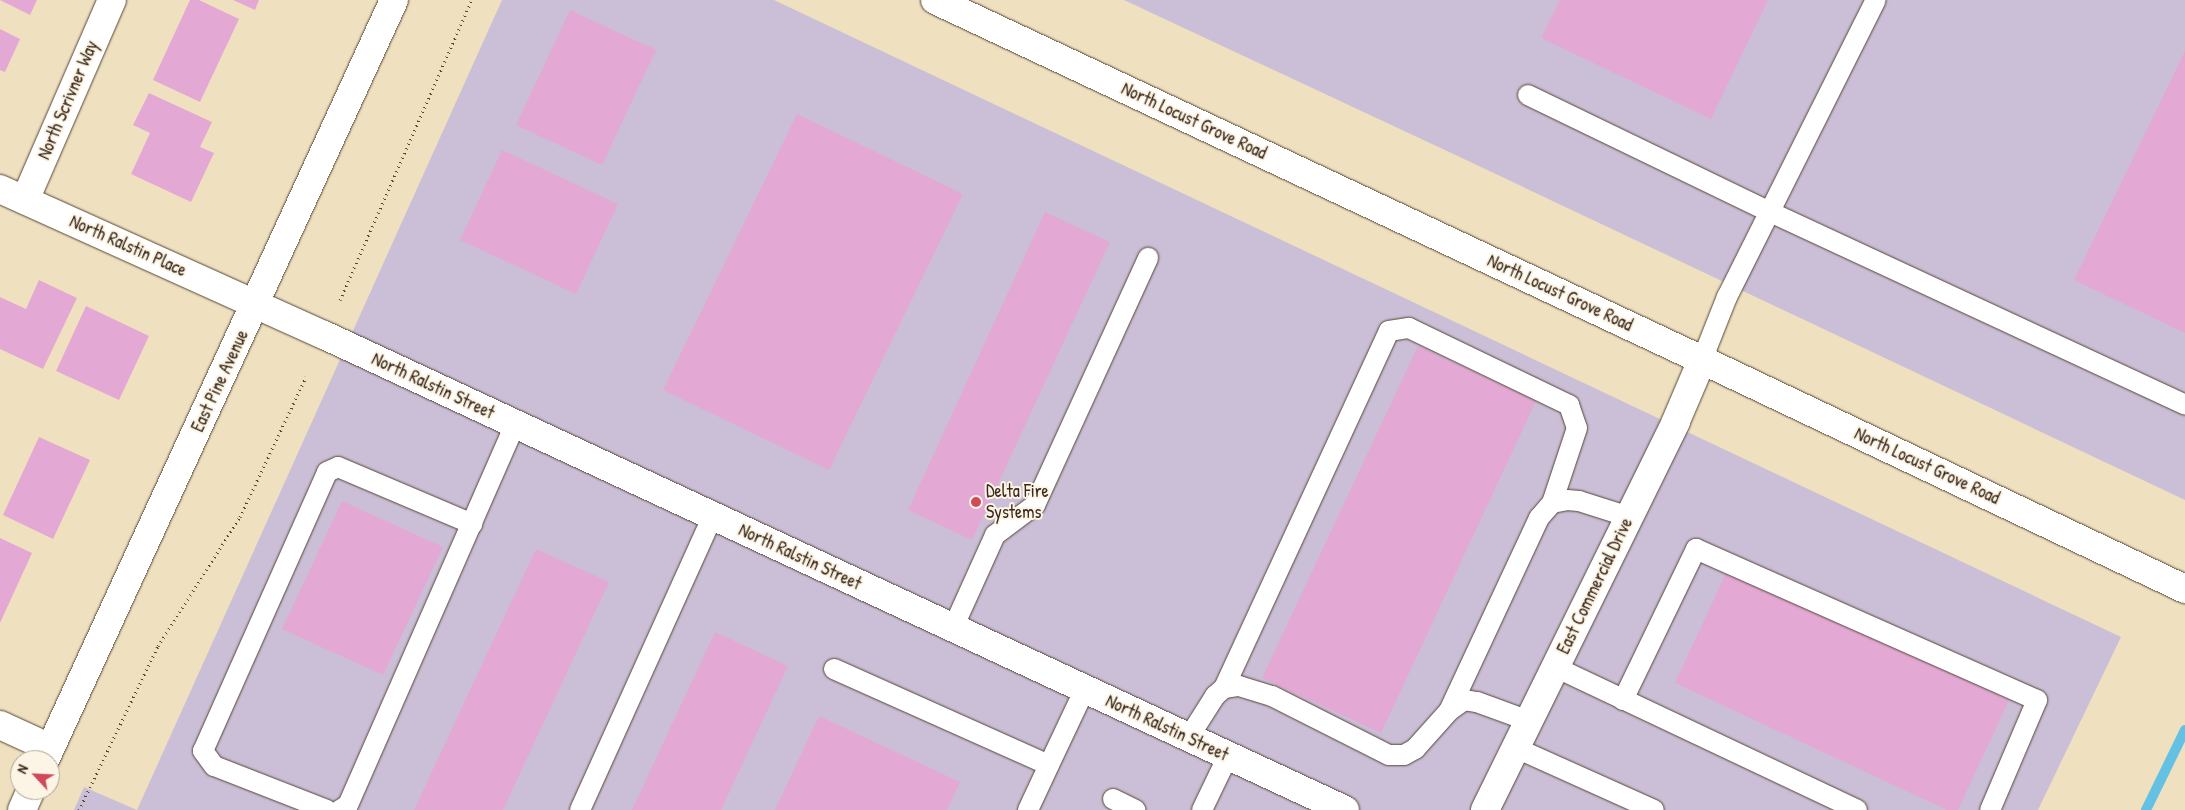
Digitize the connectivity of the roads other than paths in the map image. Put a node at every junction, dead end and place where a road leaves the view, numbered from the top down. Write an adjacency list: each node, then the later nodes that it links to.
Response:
1 (112, 0): 7 (street, North Scrivner Way)
2 (394, 0): 10 (street, East Pine Avenue)
3 (935, 0): 11 (street, North Locust Grove Road)
4 (1876, 0): 8 (lane)
5 (1528, 95): 8 (lane)
6 (0, 189): 7 (street, North Ralstin Place)
7 (25, 200): 10 (street, North Ralstin Place)
8 (1770, 212): 11 (lane); 12 (lane)
9 (1148, 258): 19 (lane)
10 (255, 304): 13 (street, North Ralstin Street); 31 (street, East Pine Avenue)
11 (1702, 360): 16 (street, East Commercial Drive); 18 (street, North Locust Grove Road)
12 (2185, 406)
13 (515, 424): 15 (street, North Ralstin Street); 17 (lane)
14 (1552, 503): 16 (lane); 22 (lane); 25 (lane)
15 (713, 516): 19 (street, North Ralstin Street); 38 (lane)
16 (1629, 517): 20 (street, East Commercial Drive)
17 (472, 524): 36 (lane); 37 (lane)
18 (2185, 589)
19 (953, 628): 23 (street, North Ralstin Street)
20 (1555, 667): 24 (lane); 26 (street, East Commercial Drive)
21 (834, 669): 33 (lane)
22 (1224, 688): 25 (lane); 28 (lane)
23 (1085, 689): 28 (street, North Ralstin Street); 33 (lane)
24 (1623, 700): 45 (lane); 46 (lane)
25 (1449, 711): 26 (lane)
26 (1529, 721): 29 (street, East Commercial Drive)
27 (0, 725): 30 (street)
28 (1189, 737): 32 (street, North Ralstin Street)
29 (1516, 748): 35 (lane); 43 (street, East Commercial Drive)
30 (41, 750)
31 (49, 750)
32 (1228, 756): 41 (lane); 42 (street, North Ralstin Street)
33 (1049, 765): 39 (lane)
34 (1113, 799): 40 (lane)
35 (1623, 804): 44 (lane)
36 (327, 810)
37 (340, 810)
38 (580, 810)
39 (1028, 810)
40 (1136, 810)
41 (1202, 810)
42 (1345, 810)
43 (1485, 810)
44 (1654, 810)
45 (1857, 810)
46 (1990, 810)

